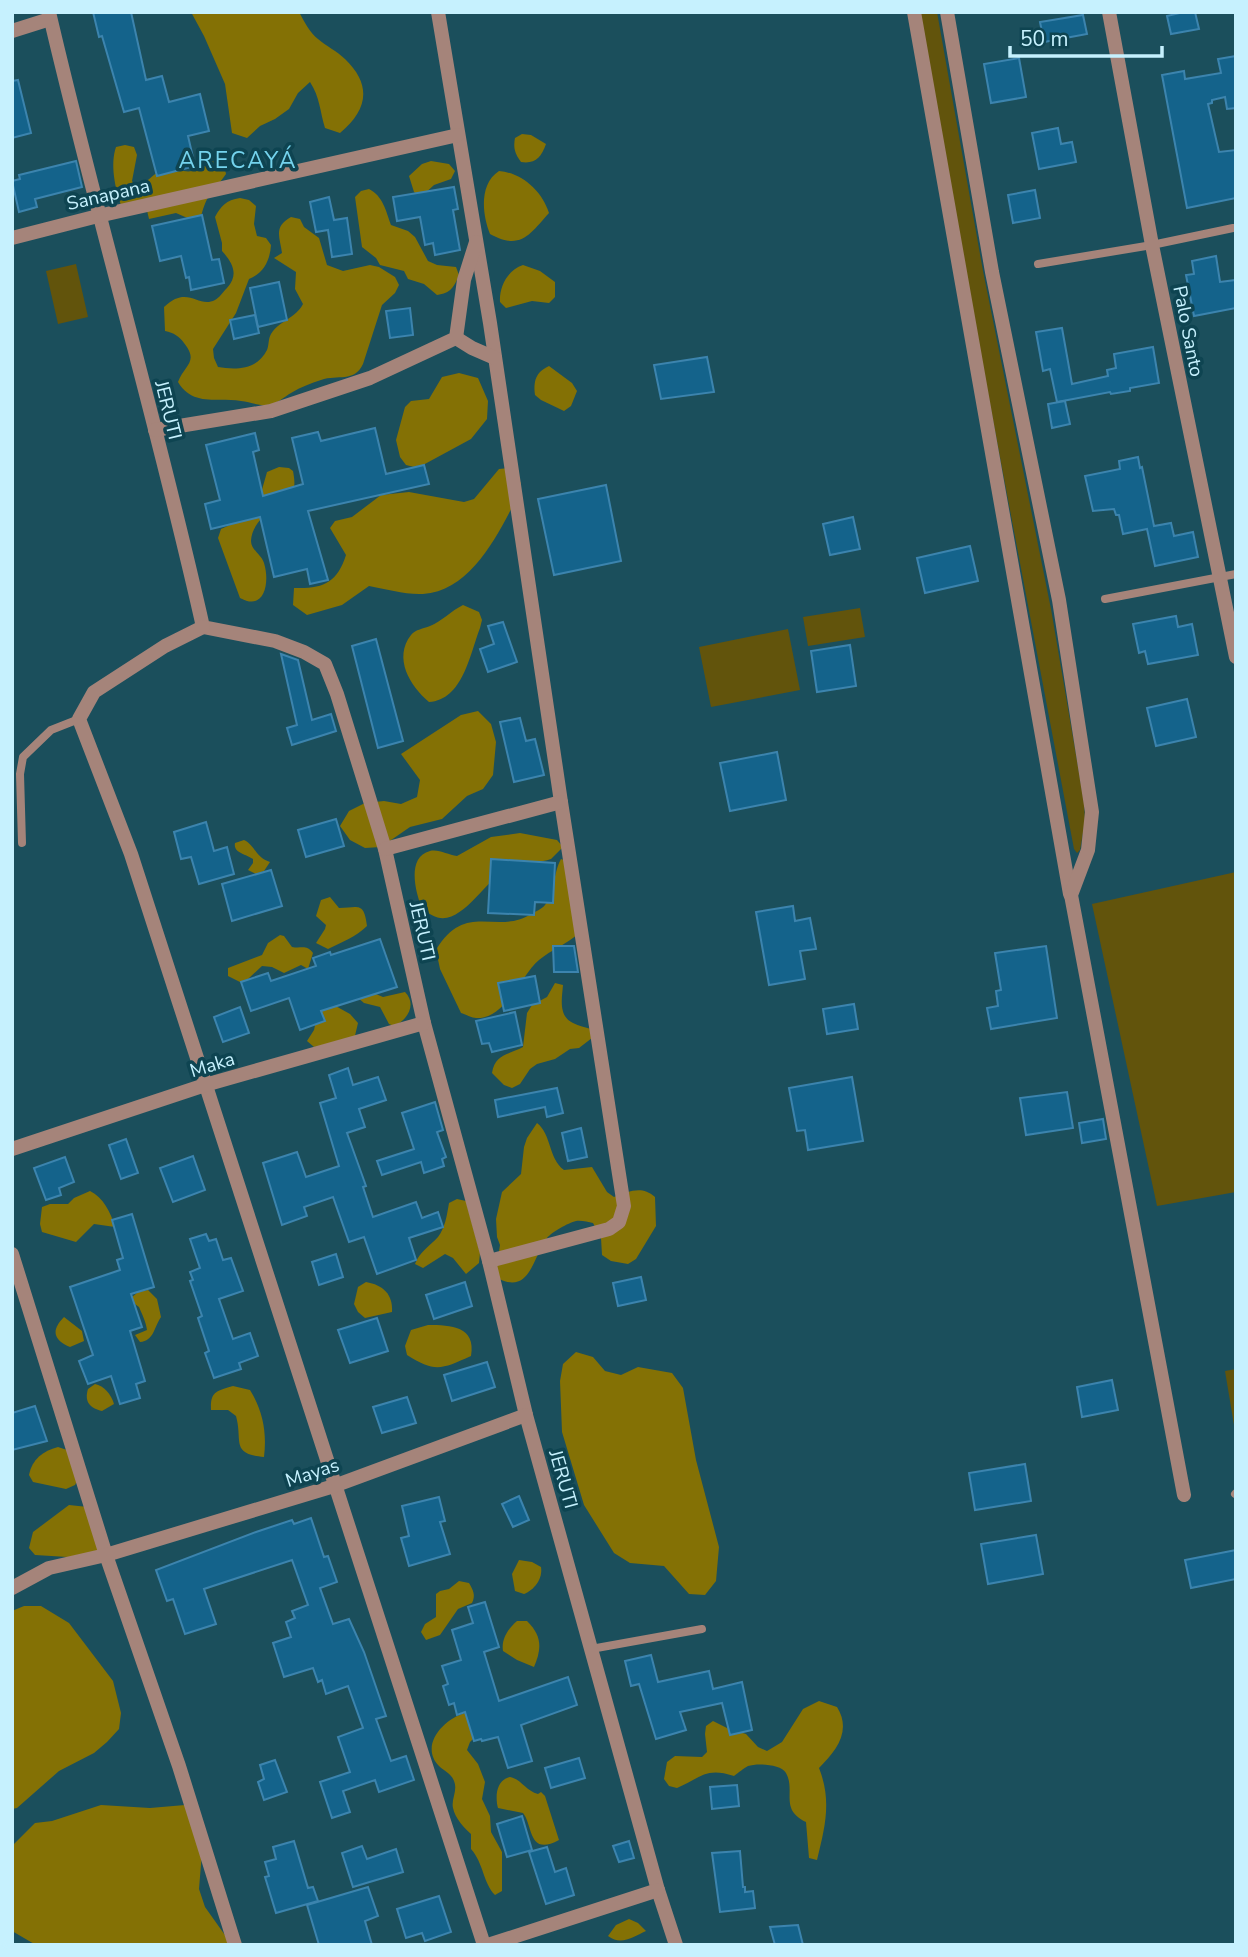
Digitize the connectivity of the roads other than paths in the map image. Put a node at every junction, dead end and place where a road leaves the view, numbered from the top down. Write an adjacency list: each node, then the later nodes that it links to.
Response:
1 (438, 12): 7 (street)
2 (914, 12): 26 (street)
3 (947, 12): 26 (street)
4 (1109, 12): 12 (street, Palo Santo)
5 (50, 16): 6 (street); 8 (street, JERUTI)
6 (12, 31)
7 (458, 135): 8 (street, Sanapana); 11 (street)
8 (98, 216): 10 (street, Sanapana); 16 (street, JERUTI)
9 (1233, 228): 12 (lane)
10 (12, 238)
11 (476, 241): 14 (street); 15 (street)
12 (1152, 245): 13 (lane); 18 (street, Palo Santo)
13 (1038, 264)
14 (456, 338): 15 (street); 16 (street)
15 (495, 358): 23 (street)
16 (155, 430): 20 (street, JERUTI)
17 (1236, 573): 18 (lane)
18 (1219, 578): 19 (lane); 21 (street, Palo Santo)
19 (1105, 599)
20 (203, 627): 22 (street); 25 (street, JERUTI)
21 (1236, 657)
22 (79, 719): 24 (lane); 28 (street)
23 (561, 802): 25 (street); 31 (street)
24 (22, 843)
25 (385, 849): 27 (street, JERUTI)
26 (1071, 895): 34 (street)
27 (424, 1023): 28 (street, Maka); 31 (street, JERUTI)
28 (205, 1085): 29 (street, Maka); 33 (street)
29 (12, 1149)
30 (12, 1254): 35 (street)
31 (489, 1261): 32 (street, JERUTI)
32 (526, 1415): 33 (street, Mayas); 38 (street, JERUTI)
33 (334, 1486): 35 (street, Mayas); 41 (street)
34 (1184, 1495)
35 (106, 1555): 36 (street, Mayas); 40 (street)
36 (12, 1588)
37 (702, 1629): 38 (lane)
38 (591, 1649): 39 (street, JERUTI)
39 (658, 1890): 41 (street); 42 (street, JERUTI)
40 (235, 1945)
41 (486, 1945)
42 (676, 1945)

